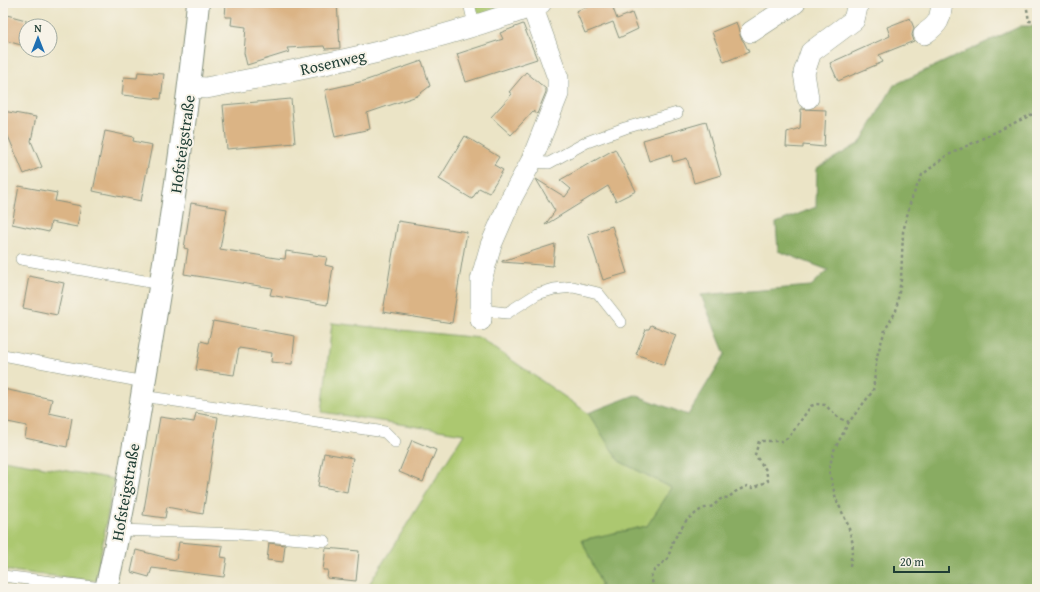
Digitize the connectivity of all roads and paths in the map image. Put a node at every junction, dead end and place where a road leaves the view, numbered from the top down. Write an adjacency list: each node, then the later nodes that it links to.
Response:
1 (198, 3): 12 (main road, Hofsteigstraße)
2 (469, 3): 9 (lane)
3 (795, 3): 10 (street)
4 (858, 3): 13 (street)
5 (942, 3): 11 (street)
6 (1026, 3): 8 (path)
7 (537, 5): 9 (street, Rosenweg); 16 (street, Rosenweg)
8 (1037, 22)
9 (474, 25): 12 (street, Rosenweg)
10 (751, 32)
11 (924, 34)
12 (190, 87): 18 (main road, Hofsteigstraße)
13 (808, 98)
14 (1037, 112): 23 (path)
15 (677, 113): 16 (lane)
16 (531, 162): 19 (street, Rosenweg)
17 (21, 259): 18 (lane)
18 (161, 284): 22 (main road, Hofsteigstraße)
19 (480, 315): 20 (lane)
20 (621, 322)
21 (3, 355): 22 (lane)
22 (143, 389): 24 (lane); 25 (main road, Hofsteigstraße)
23 (849, 422): 27 (path); 30 (path)
24 (396, 442)
25 (119, 530): 26 (lane); 29 (main road, Hofsteigstraße)
26 (325, 541)
27 (850, 566)
28 (3, 576): 29 (lane)
29 (108, 589)
30 (654, 589)

